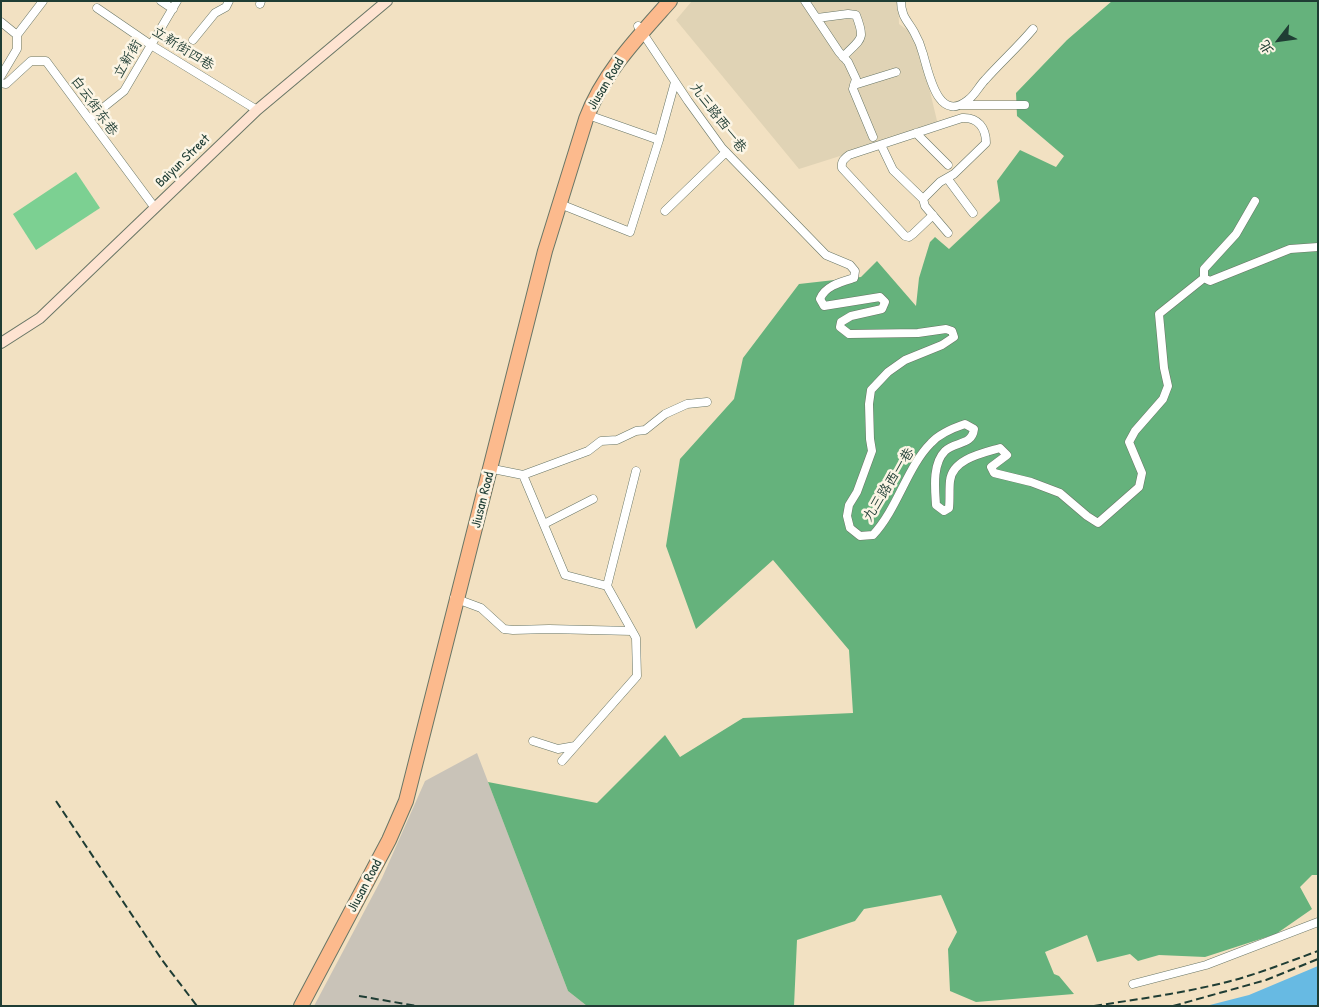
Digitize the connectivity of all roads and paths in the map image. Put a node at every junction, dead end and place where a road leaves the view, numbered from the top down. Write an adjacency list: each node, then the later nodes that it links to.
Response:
1 (42, 1): 15 (street)
2 (161, 1): 9 (street)
3 (229, 1): 16 (street)
4 (387, 1): 27 (main road, Baiyun Street)
5 (661, 1): 14 (highway, Jiusan Road)
6 (670, 1): 14 (highway, Jiusan Road)
7 (805, 1): 11 (street)
8 (901, 1): 24 (street)
9 (175, 5): 17 (street, 立新街)
10 (97, 8): 17 (street, 立新街四巷)
11 (817, 18): 18 (street); 18 (street)
12 (1, 22): 15 (street)
13 (1033, 29): 24 (street)
14 (640, 30): 21 (street, 九三路西一巷); 28 (highway, Jiusan Road); 50 (highway, Jiusan Road)
15 (17, 35): 20 (street)
16 (193, 40)
17 (151, 44): 27 (street, 立新街四巷); 30 (street, 立新街)
18 (843, 57): 23 (street)
19 (896, 72): 23 (street)
20 (1, 76)
21 (675, 82): 33 (street); 35 (street, 九三路西一巷)
22 (1, 83): 30 (street, 白云街东巷)
23 (854, 85): 32 (street)
24 (961, 105): 25 (street)
25 (972, 105): 26 (street); 29 (street)
26 (1025, 105)
27 (257, 110): 41 (main road, Baiyun Street)
28 (588, 115): 33 (street); 40 (highway, Jiusan Road)
29 (969, 118): 31 (street); 37 (street)
30 (89, 119): 41 (street, 白云街东巷)
31 (916, 133): 34 (street); 36 (street)
32 (873, 137)
33 (659, 140): 40 (street)
34 (881, 145): 38 (street); 44 (street)
35 (726, 152): 42 (street); 47 (street, 九三路西一巷)
36 (948, 165)
37 (947, 178): 38 (street); 43 (street)
38 (923, 199): 44 (street)
39 (1255, 201): 47 (street)
40 (560, 204): 50 (highway, Jiusan Road)
41 (155, 208): 48 (main road, Baiyun Street)
42 (665, 211)
43 (973, 213)
44 (933, 215): 45 (street)
45 (948, 233)
46 (1318, 247): 47 (street)
47 (1204, 278)
48 (1, 343)
49 (707, 402): 52 (street)
50 (487, 467): 52 (street); 56 (highway, Jiusan Road)
51 (636, 471): 55 (street)
52 (523, 475): 54 (street)
53 (593, 499): 54 (street)
54 (544, 524): 55 (street)
55 (607, 586): 57 (street)
56 (454, 598): 57 (street); 63 (highway, Jiusan Road); 64 (highway, Jiusan Road)
57 (632, 631): 59 (street)
58 (533, 741): 59 (street)
59 (575, 746): 60 (street)
60 (562, 761)
61 (1318, 922): 62 (street)
62 (1132, 984)
63 (293, 1006)
64 (301, 1006)

